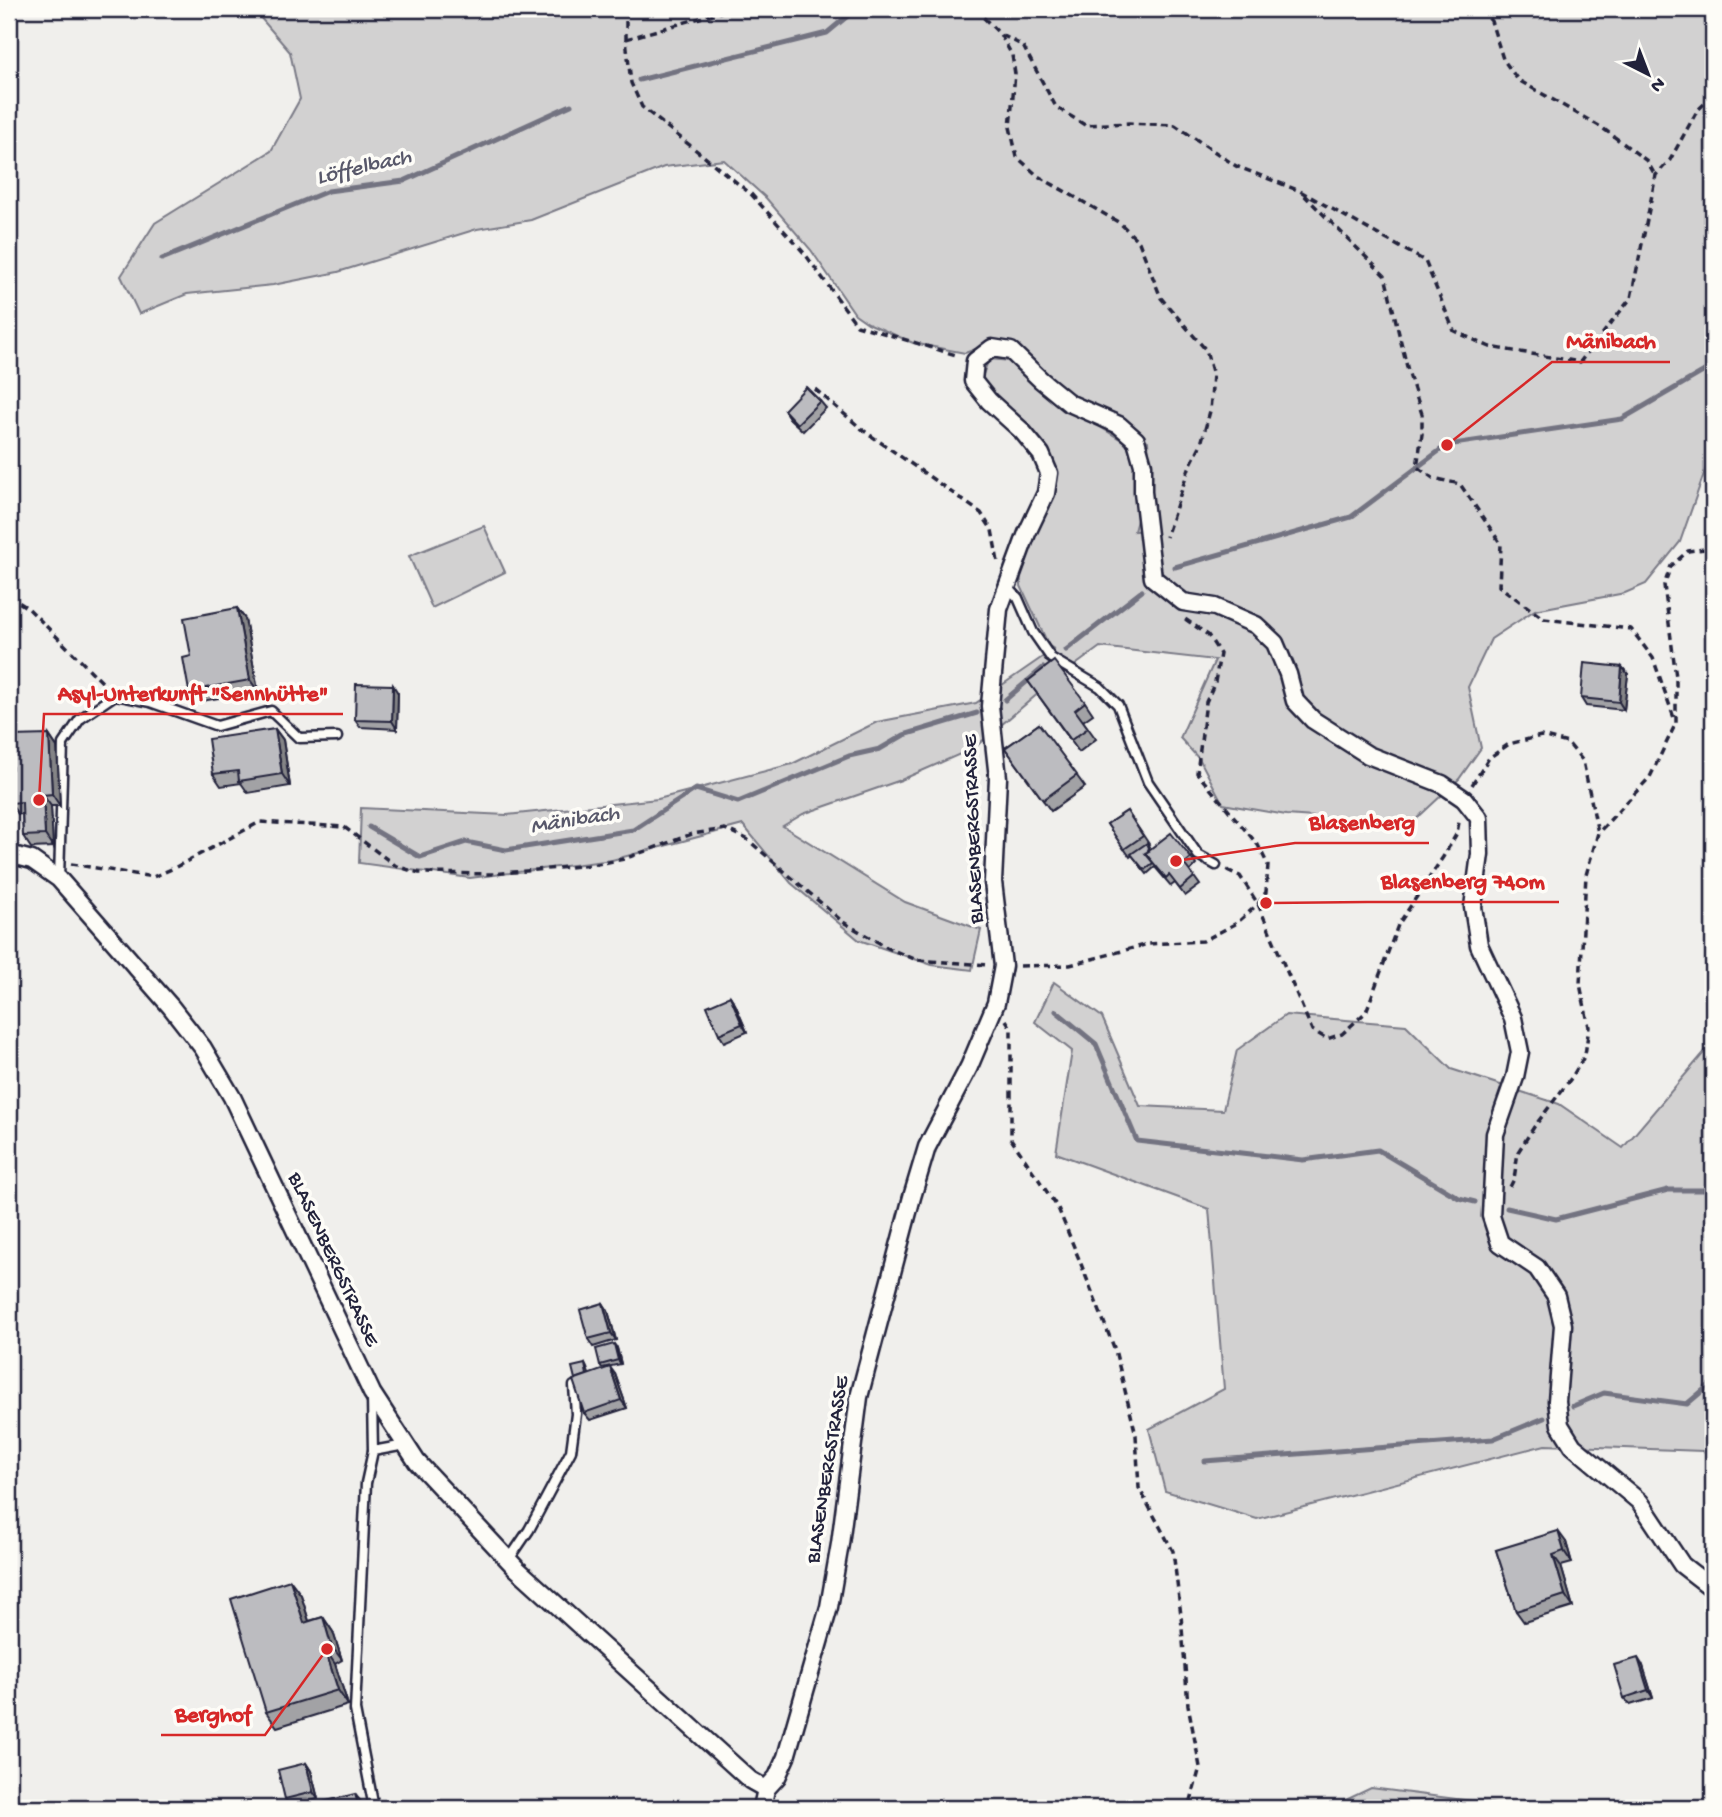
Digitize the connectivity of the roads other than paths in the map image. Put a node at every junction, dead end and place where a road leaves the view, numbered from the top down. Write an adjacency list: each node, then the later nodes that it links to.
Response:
1 (1007, 586): 4 (lane); 11 (street, BLASENBERGSTRASSE); 12 (street, BLASENBERGSTRASSE)
2 (337, 737): 5 (lane)
3 (9, 854): 5 (street, BLASENBERGSTRASSE)
4 (1216, 865)
5 (59, 879): 7 (street, BLASENBERGSTRASSE)
6 (574, 1387): 10 (lane)
7 (372, 1393): 8 (street, BLASENBERGSTRASSE); 9 (lane)
8 (405, 1445): 9 (lane); 10 (street, BLASENBERGSTRASSE)
9 (373, 1451): 13 (lane)
10 (508, 1560): 12 (street, BLASENBERGSTRASSE)
11 (1713, 1590)
12 (766, 1789): 14 (street)
13 (374, 1808)
14 (762, 1808)

